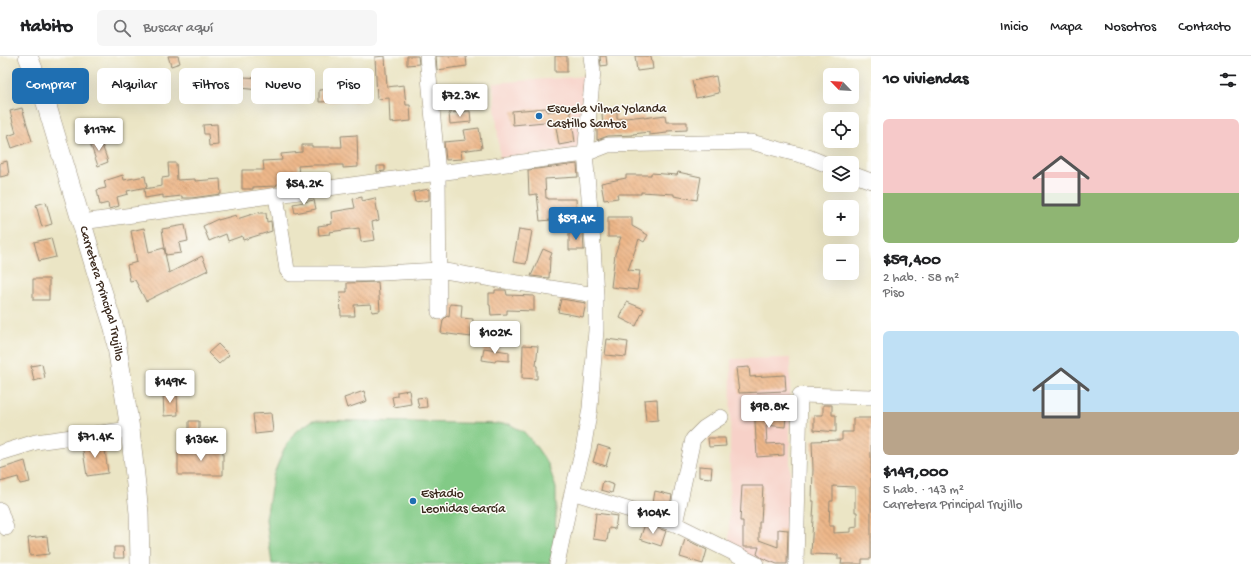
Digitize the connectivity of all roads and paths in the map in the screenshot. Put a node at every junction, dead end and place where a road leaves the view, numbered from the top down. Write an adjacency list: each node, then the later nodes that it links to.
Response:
1 (28, 56): 10 (main road, Carretera Principal Trujillo)
2 (427, 56): 6 (street)
3 (592, 56): 4 (street)
4 (585, 154): 5 (street); 6 (street); 12 (street)
5 (823, 163)
6 (438, 173): 9 (street); 11 (street)
7 (859, 177): 8 (street)
8 (871, 181)
9 (276, 195): 10 (street); 11 (street)
10 (82, 222): 16 (main road, Carretera Principal Trujillo)
11 (439, 270): 12 (street); 13 (street)
12 (596, 295): 18 (street)
13 (439, 312)
14 (871, 397): 25 (street)
15 (721, 417): 20 (street)
16 (130, 429): 17 (street); 22 (main road, Carretera Principal Trujillo)
17 (0, 453)
18 (572, 492): 20 (street); 23 (street)
19 (0, 510): 21 (street)
20 (675, 524): 24 (street)
21 (6, 528)
22 (140, 564)
23 (557, 564)
24 (756, 564)
25 (796, 564)

